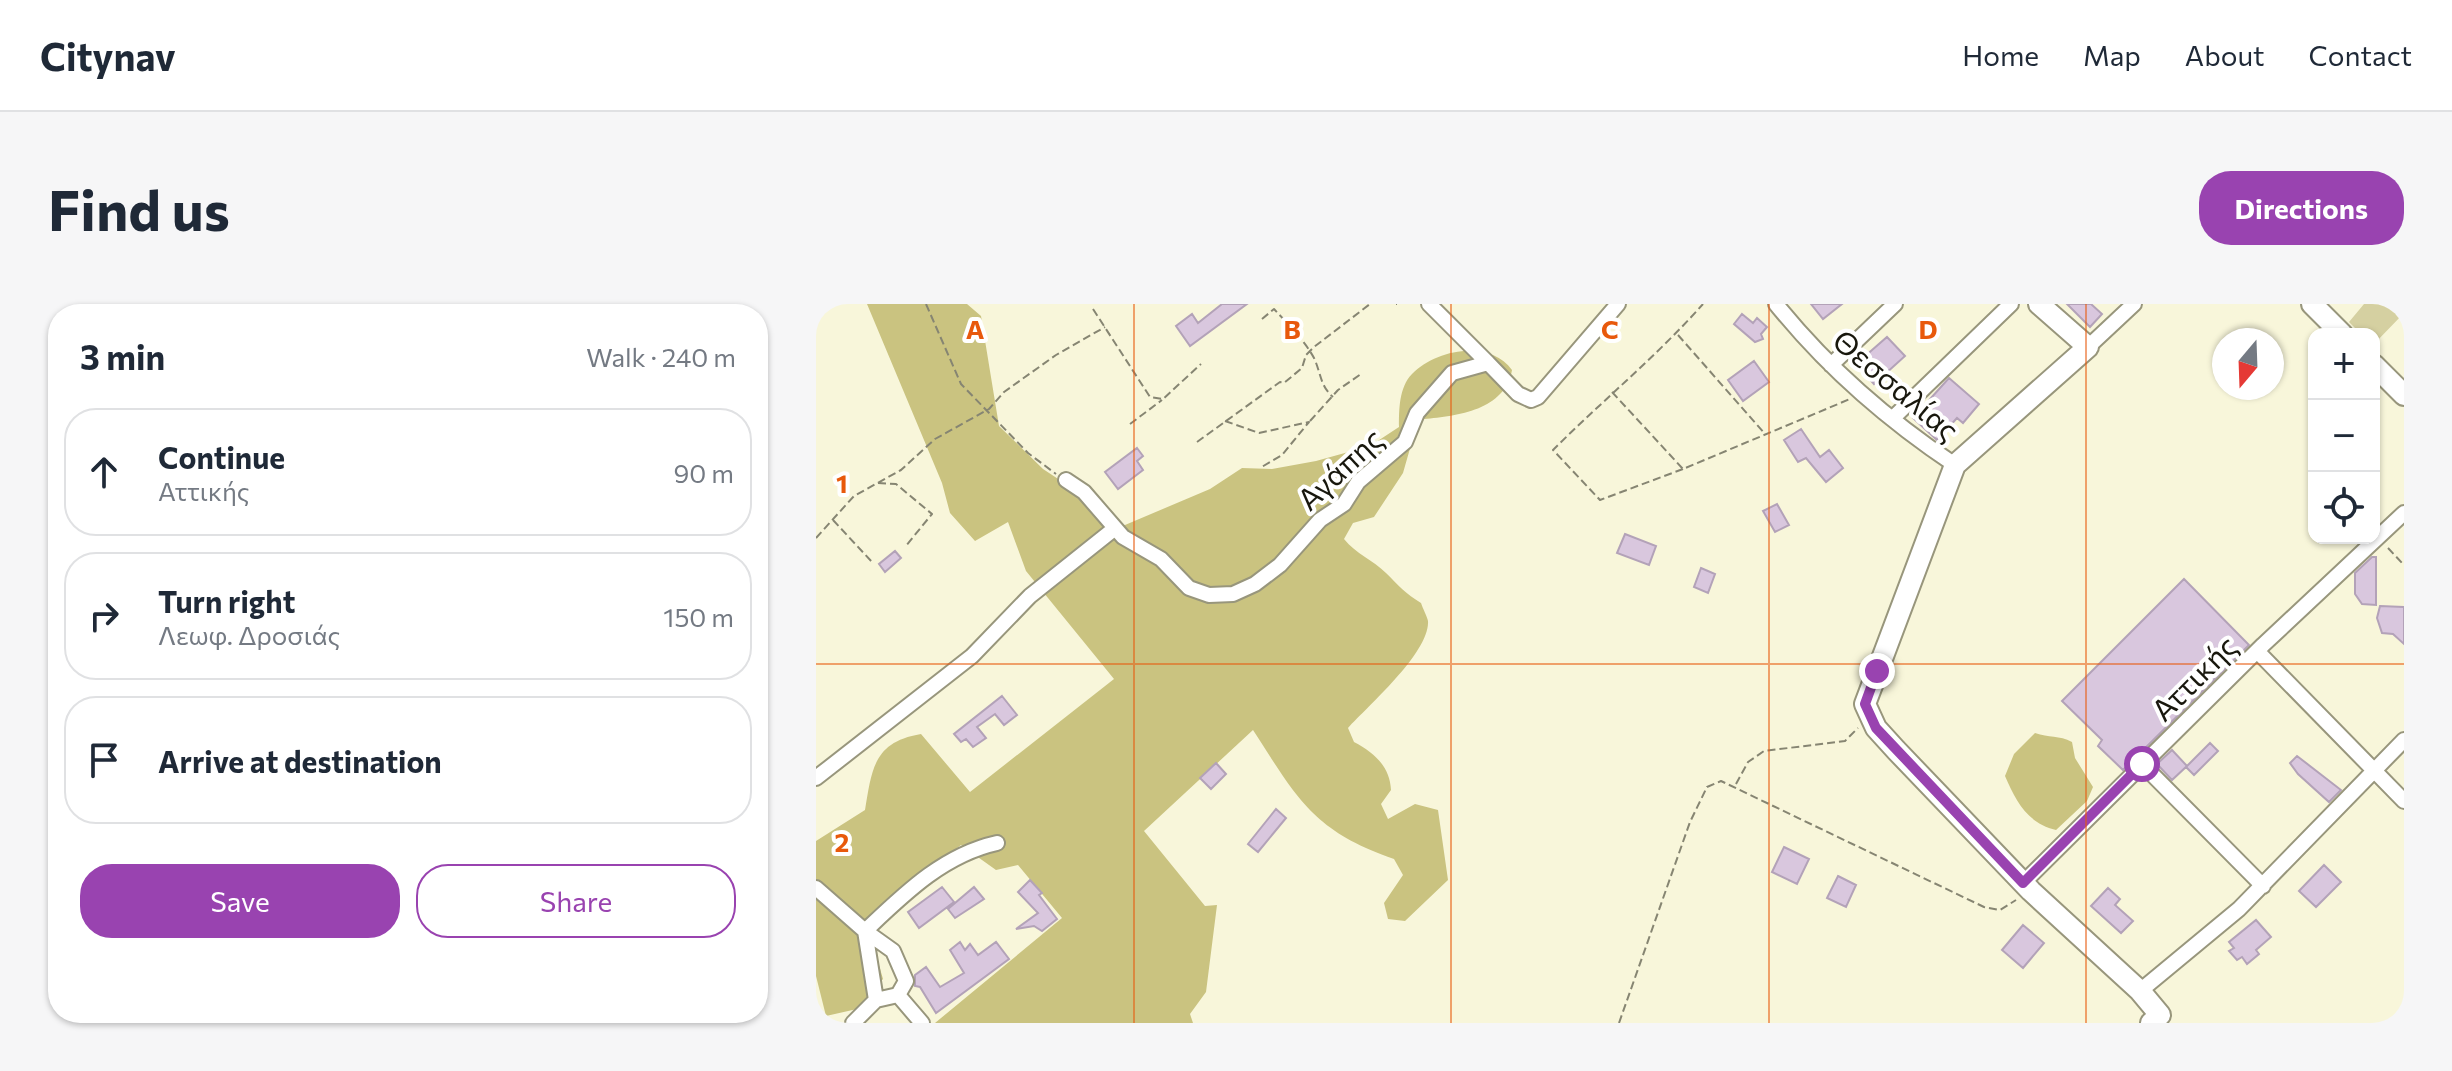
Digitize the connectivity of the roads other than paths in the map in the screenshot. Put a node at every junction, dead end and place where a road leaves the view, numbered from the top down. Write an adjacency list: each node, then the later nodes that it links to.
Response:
1 (1429, 304): 11 (street)
2 (1618, 304): 11 (street)
3 (1776, 304): 12 (street, Θεσσαλίας)
4 (1895, 304): 12 (street)
5 (2011, 304): 15 (street)
6 (2039, 304): 10 (street)
7 (2134, 304): 10 (street)
8 (2312, 304): 9 (street)
9 (2336, 328)
10 (2088, 347): 16 (street)
11 (1488, 363): 19 (street, Αγάπης)
12 (1831, 365): 15 (street, Θεσσαλίας)
13 (2380, 371): 14 (street)
14 (2404, 395)
15 (1894, 417): 16 (street, Θεσσαλίας)
16 (1955, 465): 28 (street)
17 (1066, 480): 19 (street, Αγάπης)
18 (2404, 513): 20 (street, Αττικής)
19 (1114, 529): 24 (street)
20 (2257, 651): 22 (street, Αττικής); 23 (street)
21 (2404, 740): 23 (street)
22 (2142, 764): 27 (street); 28 (street, Αττικής)
23 (2375, 770): 25 (street); 27 (street)
24 (816, 778)
25 (2404, 801)
26 (997, 843): 30 (street)
27 (2263, 886): 31 (street)
28 (2027, 887): 31 (street)
29 (816, 888): 30 (street)
30 (865, 931): 32 (street); 33 (street)
31 (2140, 991): 34 (street)
32 (898, 995): 33 (street); 36 (street)
33 (876, 1000): 35 (street)
34 (2159, 1020)
35 (853, 1023)
36 (922, 1023)

